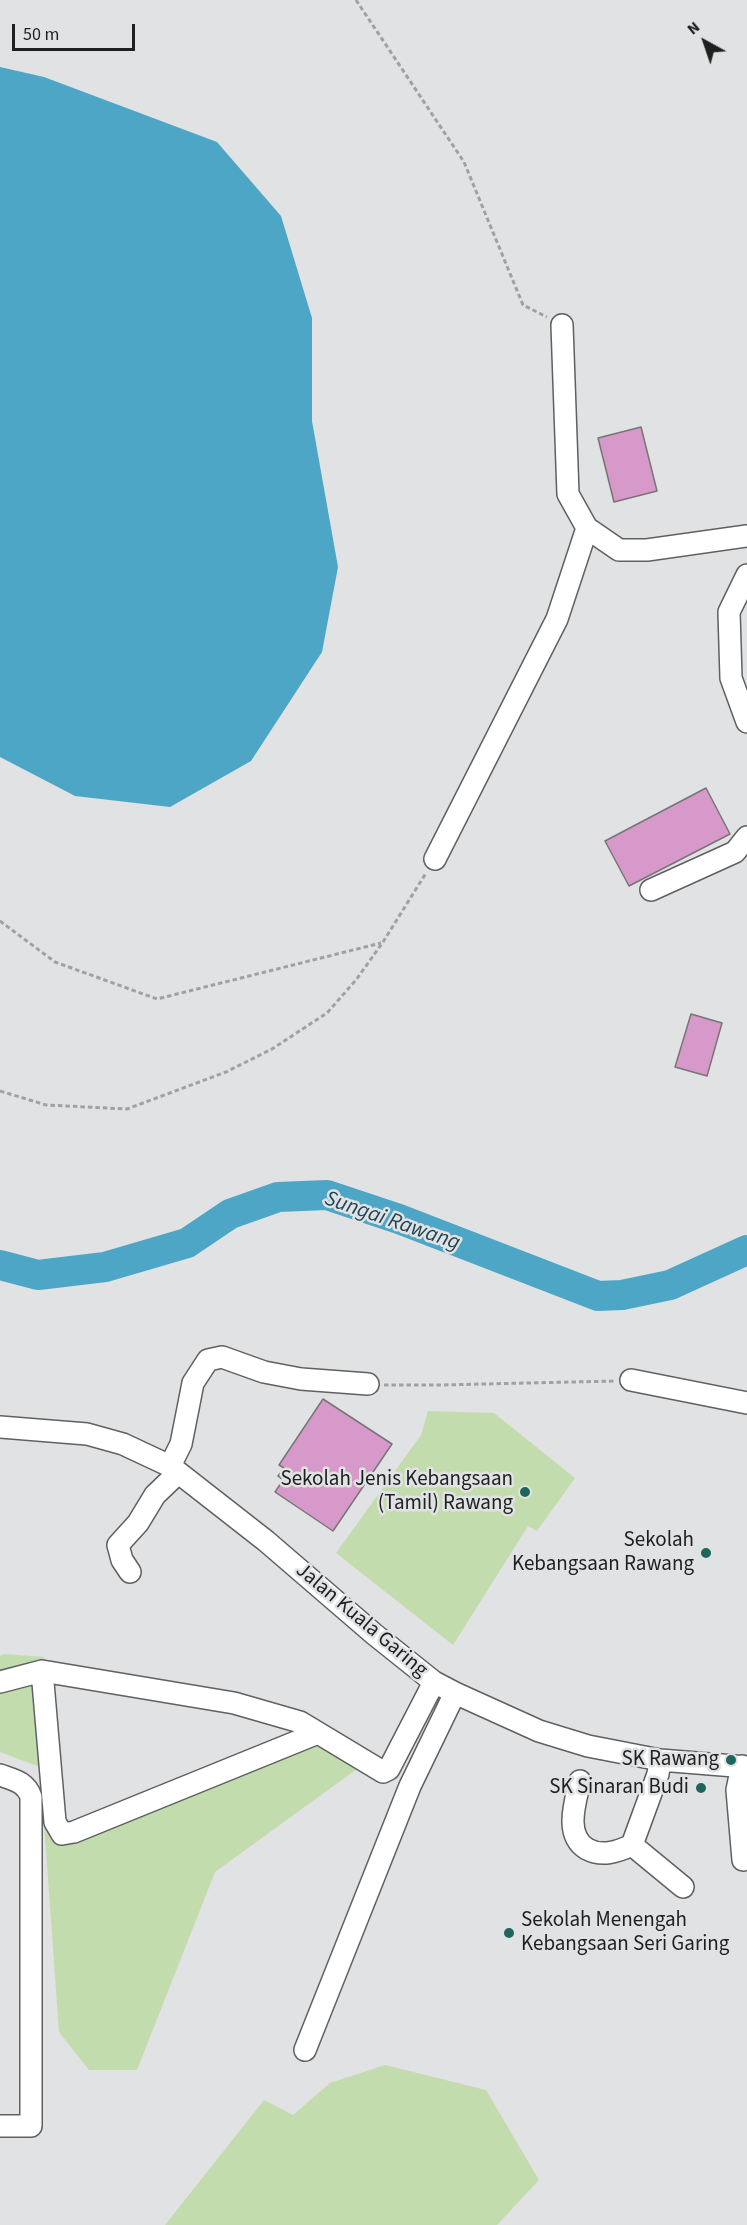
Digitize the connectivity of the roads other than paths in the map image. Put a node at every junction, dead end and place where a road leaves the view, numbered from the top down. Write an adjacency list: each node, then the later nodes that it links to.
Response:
1 (562, 325): 2 (street)
2 (586, 528): 3 (street); 7 (street)
3 (747, 536)
4 (747, 575): 5 (street)
5 (747, 722)
6 (747, 837): 8 (street)
7 (435, 859)
8 (651, 890)
9 (631, 1380): 11 (street)
10 (368, 1384): 13 (street)
11 (747, 1403)
12 (0, 1427): 13 (street, Jalan Kuala Garing)
13 (174, 1470): 14 (street); 17 (street, Jalan Kuala Garing)
14 (130, 1572)
15 (42, 1671): 16 (street); 19 (street); 19 (street)
16 (0, 1682)
17 (434, 1682): 18 (street, Jalan Kuala Garing); 19 (street)
18 (455, 1693): 20 (street, Jalan Kuala Garing); 27 (street)
19 (318, 1733)
20 (660, 1760): 21 (street, Jalan Kuala Garing); 24 (street)
21 (744, 1767): 25 (street)
22 (0, 1775): 28 (street)
23 (580, 1780): 24 (street)
24 (632, 1845): 26 (street)
25 (743, 1860)
26 (683, 1887)
27 (305, 2050)
28 (0, 2126)

